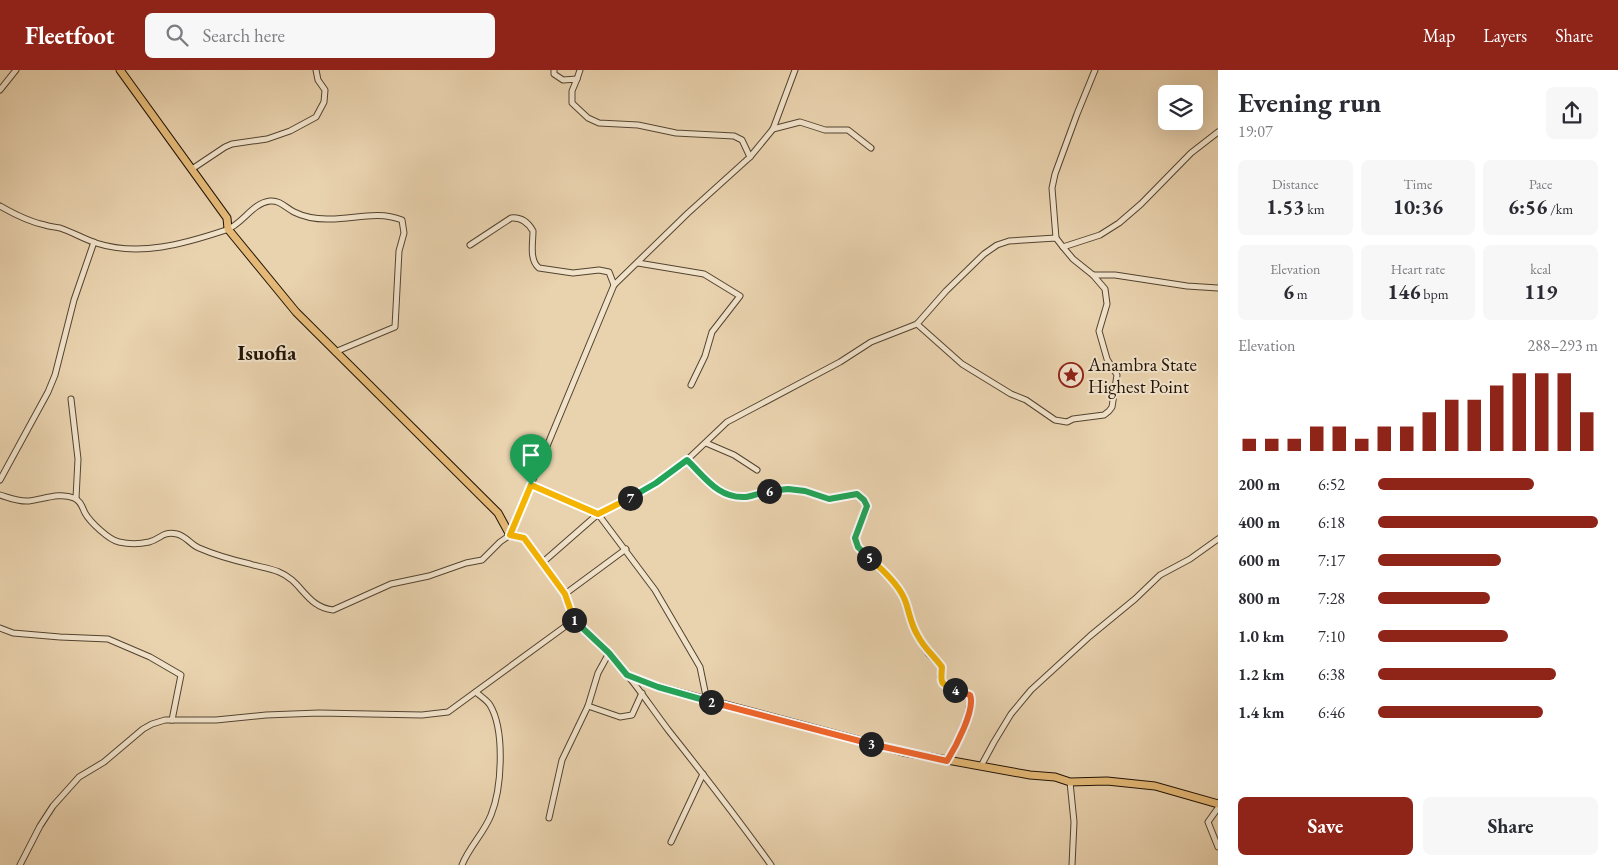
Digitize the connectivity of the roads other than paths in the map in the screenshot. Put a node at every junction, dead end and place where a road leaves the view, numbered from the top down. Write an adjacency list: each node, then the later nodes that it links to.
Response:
1 (16, 70): 9 (street)
2 (120, 70): 14 (main road)
3 (316, 70): 14 (street)
4 (554, 70): 8 (street)
5 (580, 70): 8 (street)
6 (795, 70): 10 (street)
7 (1095, 70): 17 (street)
8 (577, 79): 13 (street)
9 (0, 90)
10 (773, 129): 12 (street); 13 (street)
11 (1218, 132): 20 (street)
12 (871, 148)
13 (750, 157): 21 (street)
14 (192, 169): 16 (main road)
15 (0, 206): 18 (street)
16 (228, 229): 18 (street); 26 (main road); 26 (street)
17 (1056, 238): 20 (street); 25 (street)
18 (94, 242): 32 (street)
19 (470, 245): 23 (street)
20 (1063, 247): 22 (street)
21 (638, 263): 23 (street); 27 (street)
22 (1093, 275): 24 (street); 25 (street)
23 (614, 285): 33 (street)
24 (1218, 288)
25 (917, 324): 29 (street)
26 (334, 352): 37 (main road)
27 (691, 385)
28 (71, 400): 35 (street)
29 (706, 443): 30 (street); 31 (street)
30 (687, 460): 36 (street); 51 (street)
31 (757, 470)
32 (0, 480)
33 (531, 485): 36 (street); 37 (street)
34 (0, 495): 35 (street)
35 (76, 498): 37 (street)
36 (598, 514): 39 (street); 40 (street)
37 (510, 535): 40 (main road)
38 (1218, 539): 52 (street)
39 (626, 549): 41 (street); 48 (street)
40 (542, 562): 41 (main road)
41 (565, 594): 42 (main road)
42 (574, 620): 44 (main road); 46 (street)
43 (0, 628): 50 (street)
44 (609, 653): 45 (main road); 49 (street)
45 (627, 675): 47 (street); 48 (main road)
46 (476, 692): 50 (street); 60 (street)
47 (642, 693): 49 (street); 53 (street)
48 (707, 701): 51 (main road)
49 (588, 706): 56 (street)
50 (172, 720): 59 (street)
51 (947, 761): 52 (main road)
52 (981, 766): 54 (main road)
53 (703, 774): 57 (street); 61 (street)
54 (1070, 782): 55 (main road); 62 (street)
55 (1218, 806): 58 (street)
56 (549, 818)
57 (671, 842)
58 (1218, 847)
59 (20, 865)
60 (462, 865)
61 (771, 865)
62 (1072, 865)

